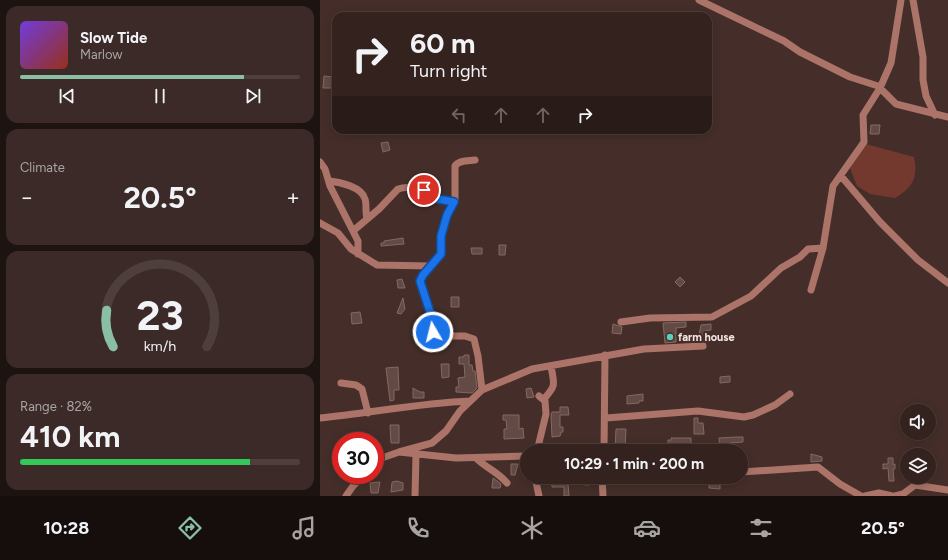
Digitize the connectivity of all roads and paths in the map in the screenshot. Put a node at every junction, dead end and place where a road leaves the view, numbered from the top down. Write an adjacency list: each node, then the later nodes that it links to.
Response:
1 (699, 0): 4 (street)
2 (901, 0): 4 (street)
3 (913, 0): 5 (street)
4 (880, 88): 5 (street); 9 (street)
5 (935, 115): 6 (street)
6 (948, 117)
7 (475, 160): 11 (street)
8 (320, 162): 10 (street)
9 (841, 176): 15 (street); 18 (street)
10 (329, 181): 12 (street); 14 (street)
11 (454, 202): 12 (street); 17 (street)
12 (367, 218): 14 (street)
13 (320, 223): 16 (street)
14 (353, 232): 16 (street)
15 (822, 248): 19 (street); 20 (street)
16 (358, 254): 17 (street)
17 (431, 266): 25 (street)
18 (948, 283)
19 (811, 290)
20 (621, 322)
21 (703, 346): 22 (street)
22 (605, 355): 23 (street); 30 (street)
23 (551, 366): 25 (street); 31 (street)
24 (341, 383): 28 (street)
25 (482, 390): 27 (street)
26 (790, 394): 30 (street)
27 (470, 401): 28 (street); 33 (street)
28 (368, 413): 29 (street)
29 (320, 418)
30 (606, 418): 32 (street)
31 (539, 444)
32 (604, 444)
33 (399, 452): 34 (street); 36 (street)
34 (416, 454): 37 (street); 45 (street)
35 (520, 456): 37 (street)
36 (384, 457)
37 (476, 458): 39 (street)
38 (748, 472): 48 (street)
39 (507, 483)
40 (355, 484): 44 (street)
41 (536, 484): 46 (street)
42 (602, 484): 47 (street)
43 (948, 490): 50 (street)
44 (346, 496)
45 (415, 496)
46 (539, 496)
47 (603, 496)
48 (861, 496)
49 (865, 496): 50 (street)
50 (893, 496)

